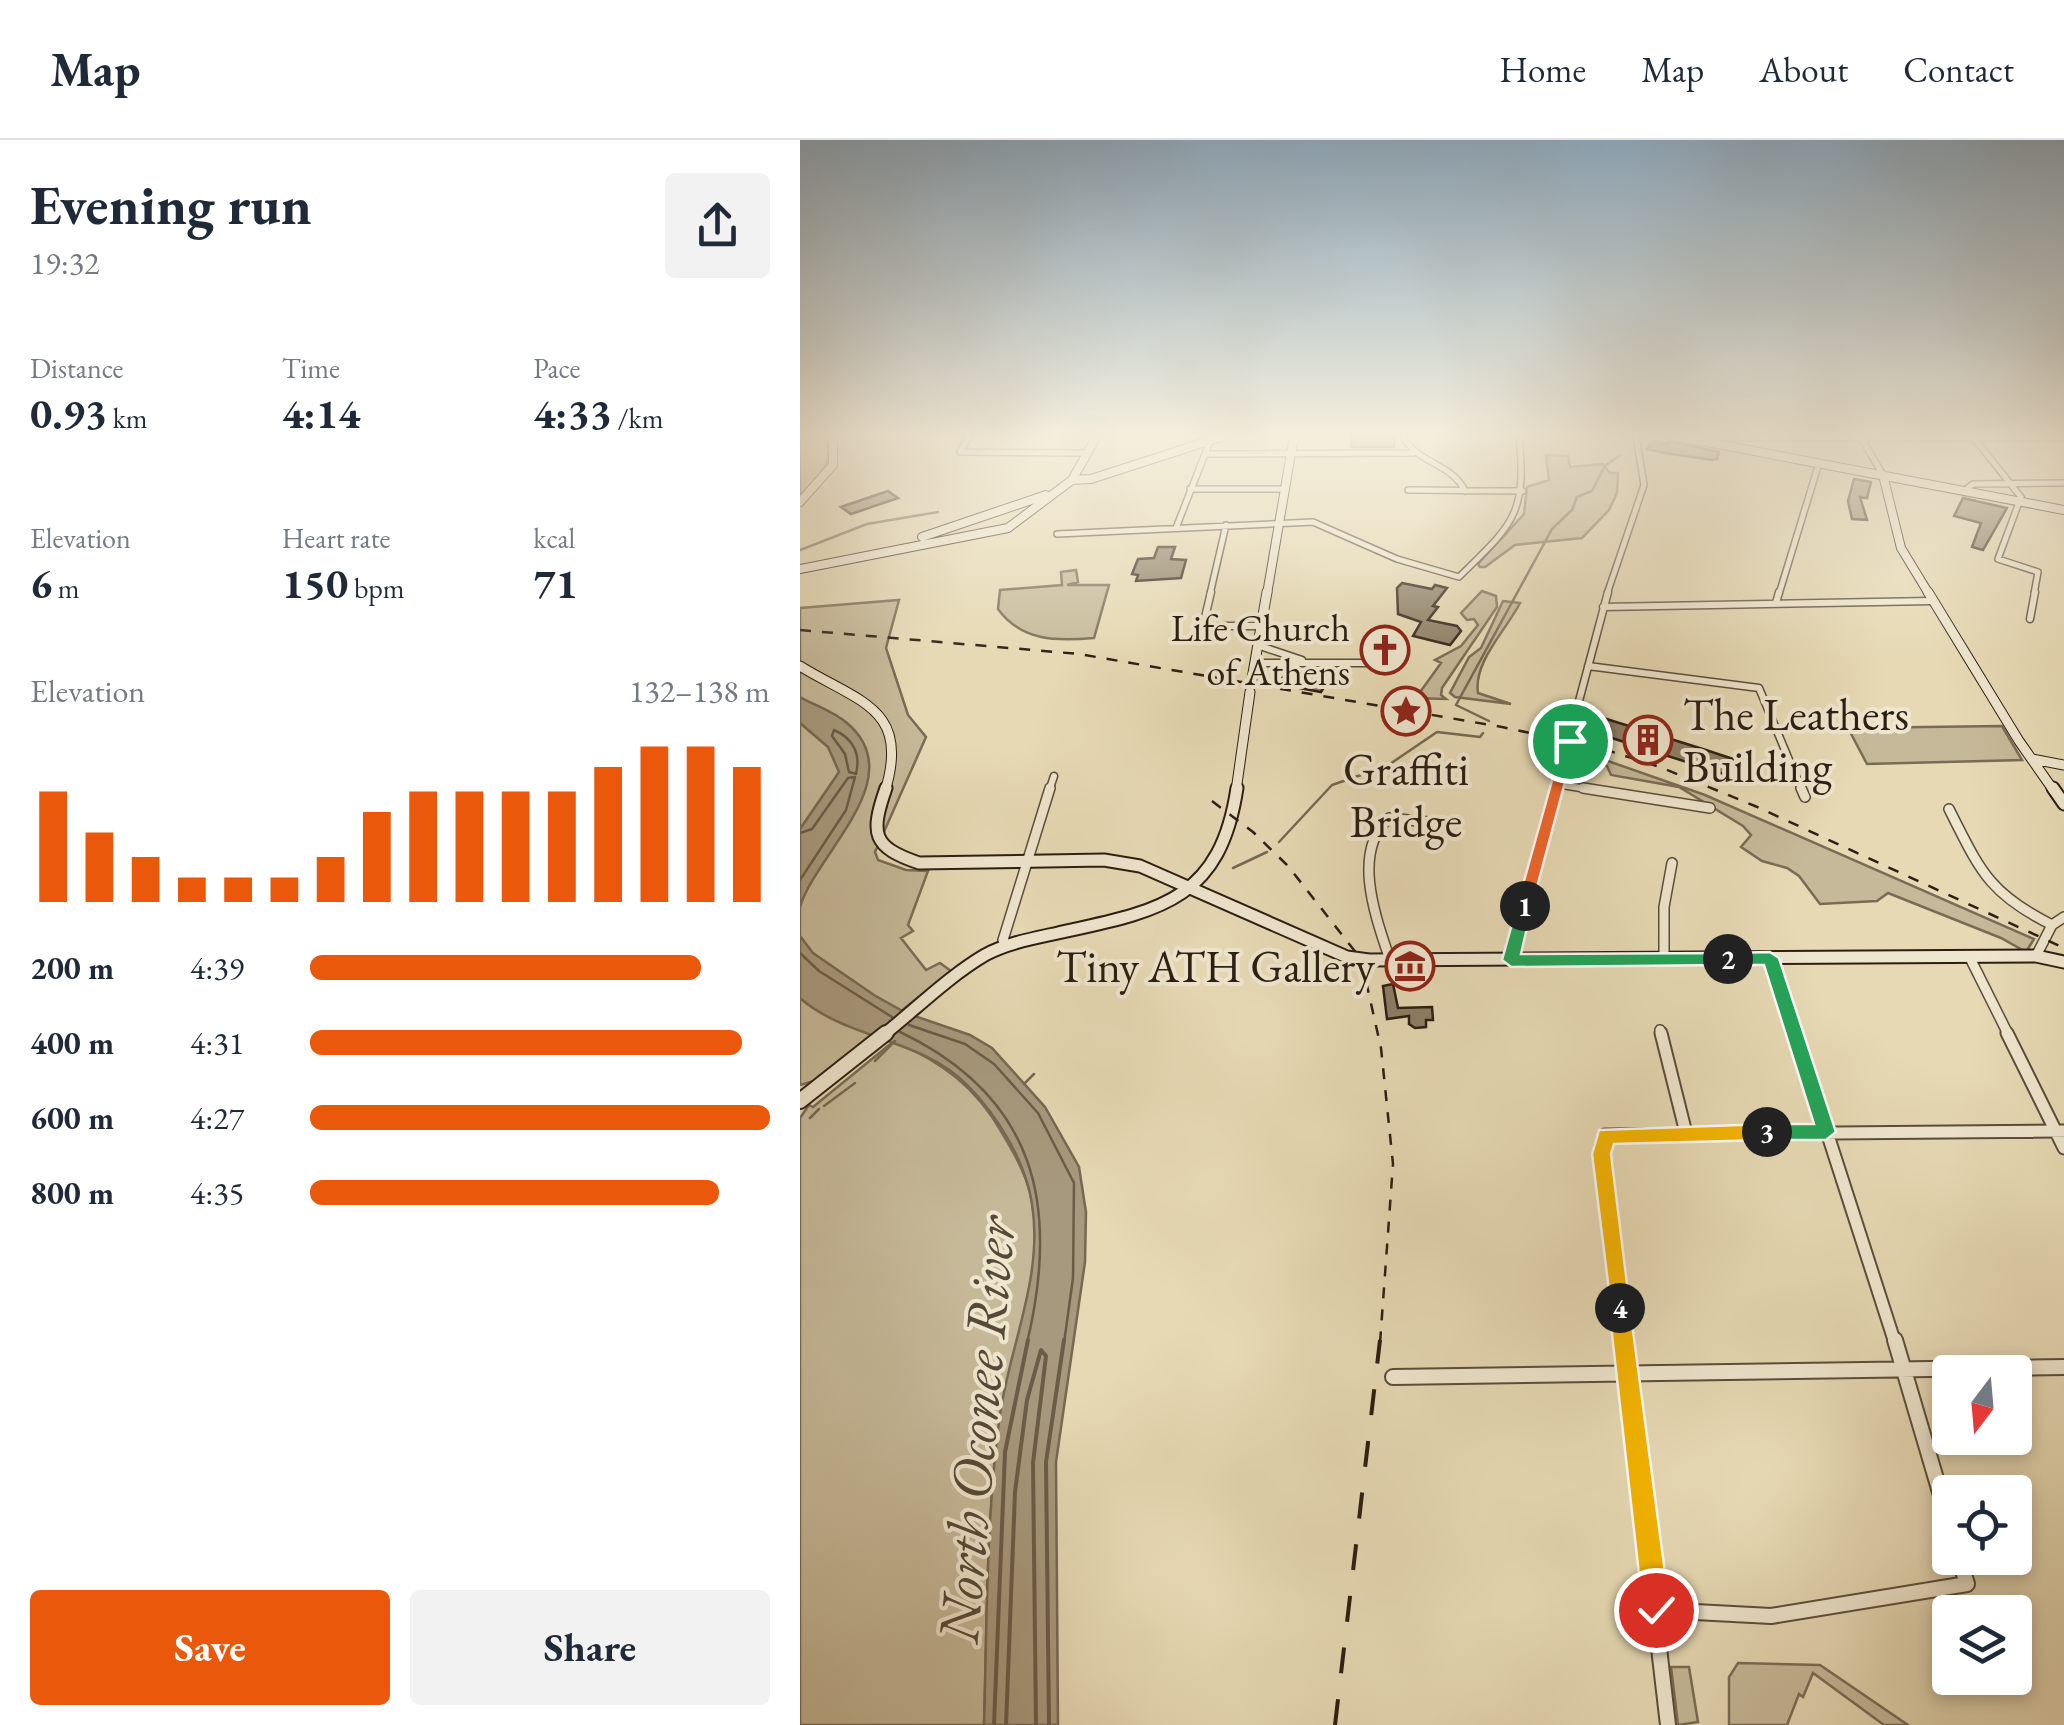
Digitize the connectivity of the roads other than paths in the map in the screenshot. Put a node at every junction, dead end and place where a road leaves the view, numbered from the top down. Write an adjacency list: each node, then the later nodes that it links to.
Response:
1 (1001, 510): 14 (street)
2 (1033, 510): 14 (street)
3 (1182, 510): 12 (street)
4 (1280, 510): 10 (street)
5 (1519, 510): 16 (street)
6 (1636, 510): 19 (street)
7 (1804, 510): 18 (street)
8 (1892, 510): 17 (street)
9 (2017, 510): 20 (street)
10 (1278, 521): 11 (street); 16 (street); 21 (street)
11 (1226, 524): 12 (street); 21 (street)
12 (1176, 528): 13 (street)
13 (1057, 534)
14 (870, 554): 15 (street)
15 (800, 569)
16 (1459, 577)
17 (1931, 601): 18 (street); 30 (street)
18 (1776, 603): 19 (street)
19 (1603, 607): 27 (street)
20 (2030, 619)
21 (1260, 626): 22 (street)
22 (1257, 645): 24 (street); 25 (street)
23 (1389, 662): 25 (street)
24 (1254, 663): 25 (street); 28 (street)
25 (1312, 664)
26 (800, 666): 39 (street)
27 (1588, 666): 33 (street); 34 (street)
28 (1252, 679)
29 (1250, 692): 41 (street)
30 (2032, 759): 31 (street); 35 (street)
31 (2064, 766)
32 (1054, 776): 39 (street)
33 (1556, 784): 36 (street); 50 (street)
34 (1805, 798)
35 (2064, 804)
36 (1710, 808)
37 (1950, 809): 43 (street)
38 (1428, 822): 49 (street)
39 (1028, 862): 41 (street); 44 (street)
40 (1672, 863): 48 (street)
41 (1191, 888): 44 (street); 49 (street)
42 (2064, 917): 43 (street)
43 (2052, 924): 45 (street)
44 (1006, 944): 53 (street)
45 (2036, 956): 47 (street); 51 (street)
46 (1770, 958): 47 (street); 48 (street); 58 (street)
47 (1970, 958): 56 (street)
48 (1664, 959): 50 (street)
49 (1390, 960): 50 (street)
50 (1511, 960)
51 (2064, 962)
52 (1660, 1030): 57 (street)
53 (820, 1087): 54 (street); 55 (street)
54 (800, 1092)
55 (800, 1101)
56 (2060, 1131): 58 (street); 59 (street)
57 (1686, 1132): 58 (street); 62 (street)
58 (1826, 1132): 61 (street)
59 (2064, 1148)
60 (2064, 1367): 61 (street)
61 (1905, 1372): 62 (street); 64 (street)
62 (1628, 1375): 63 (street); 66 (street)
63 (1393, 1377)
64 (1935, 1475)
65 (1964, 1575): 66 (street)
66 (1656, 1610): 67 (street)
67 (1668, 1725)

